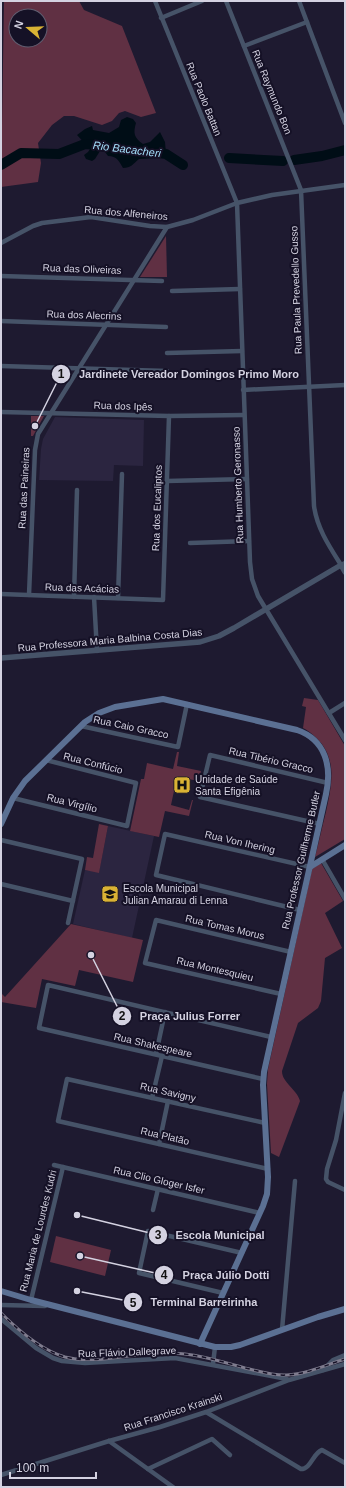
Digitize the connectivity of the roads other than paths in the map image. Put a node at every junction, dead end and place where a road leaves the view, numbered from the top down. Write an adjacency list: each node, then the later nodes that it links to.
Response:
1 (154, 1): 5 (street, Rua Paolo Battan)
2 (202, 1): 5 (street)
3 (226, 1): 7 (street, Rua Raymundo Bon)
4 (299, 1): 6 (street)
5 (161, 18): 11 (street, Rua Paolo Battan)
6 (307, 22): 7 (street); 8 (street)
7 (244, 46): 10 (street, Rua Raymundo Bon)
8 (345, 123)
9 (345, 185): 10 (street, Rua dos Alfeneiros)
10 (301, 190): 11 (street, Rua dos Alfeneiros); 28 (street, Rua Paula Prevedello Gusso)
11 (236, 203): 12 (street, Rua dos Alfeneiros); 17 (street, Rua Humberto Geronasso)
12 (167, 227): 13 (street, Rua dos Alfeneiros); 15 (street, Rua das Paineiras)
13 (1, 243)
14 (1, 276): 15 (street, Rua das Oliveiras)
15 (133, 280): 16 (street, Rua das Oliveiras); 20 (street, Rua das Paineiras)
16 (162, 281)
17 (240, 289): 18 (street); 22 (street, Rua Humberto Geronasso)
18 (172, 291)
19 (1, 321): 20 (street, Rua dos Alecrins)
20 (106, 324): 21 (street, Rua dos Alecrins); 25 (street, Rua das Paineiras)
21 (166, 327)
22 (242, 351): 23 (street); 29 (street, Rua Humberto Geronasso)
23 (168, 353)
24 (1, 366): 25 (street)
25 (78, 368): 26 (street); 31 (street, Rua das Paineiras)
26 (167, 371)
27 (345, 385): 28 (street)
28 (309, 387): 29 (street); 40 (street, Rua Paula Prevedello Gusso)
29 (244, 390): 32 (street, Rua Humberto Geronasso)
30 (1, 412): 31 (street, Rua dos Ipês)
31 (50, 413): 33 (street, Rua dos Ipês); 43 (street, Rua das Paineiras)
32 (244, 415): 33 (street, Rua dos Ipês); 35 (street, Rua Humberto Geronasso)
33 (169, 416): 36 (street, Rua dos Eucaliptos)
34 (122, 474): 46 (street)
35 (247, 479): 36 (street); 38 (street, Rua Humberto Geronasso)
36 (167, 481): 47 (street, Rua dos Eucaliptos)
37 (77, 490): 44 (street)
38 (249, 541): 39 (street); 48 (street, Rua Humberto Geronasso)
39 (190, 544)
40 (343, 564): 41 (street, Rua Paula Prevedello Gusso); 48 (street, Rua Professora Maria Balbina Costa Dias)
41 (345, 572)
42 (1, 594): 43 (street, Rua das Acácias)
43 (29, 595): 44 (street, Rua das Acácias)
44 (74, 597): 45 (street, Rua das Acácias)
45 (94, 597): 46 (street, Rua das Acácias); 49 (street)
46 (118, 598): 47 (street, Rua das Acácias)
47 (163, 600)
48 (266, 610): 49 (street, Rua Professora Maria Balbina Costa Dias); 53 (street, Rua Humberto Geronasso)
49 (97, 651): 50 (street, Rua Professora Maria Balbina Costa Dias)
50 (1, 658)
51 (345, 703): 53 (street)
52 (187, 704): 54 (main road, Rua Professor Guilherme Butler); 54 (street, Rua Caio Gracco); 57 (main road, Rua Professor Guilherme Butler)
53 (329, 713): 55 (street, Rua Humberto Geronasso)
54 (81, 726): 56 (main road, Rua Professor Guilherme Butler)
55 (345, 740)
56 (46, 760): 58 (main road, Rua Professor Guilherme Butler); 61 (street, Rua Confúcio)
57 (328, 783): 60 (main road, Rua Professor Guilherme Butler); 60 (street, Rua Tibério Gracco)
58 (13, 798): 59 (main road, Rua Professor Guilherme Butler); 61 (street, Rua Virgílio)
59 (1, 824)
60 (320, 824): 65 (main road, Rua Professor Guilherme Butler)
61 (127, 826)
62 (1, 840): 68 (street)
63 (345, 845): 64 (main road)
64 (322, 859): 65 (main road); 67 (street)
65 (310, 867): 69 (main road, Rua Professor Guilherme Butler); 69 (street, Rua Von Ihering)
66 (1, 884): 68 (street)
67 (345, 899)
68 (73, 902): 70 (street)
69 (300, 910): 71 (main road, Rua Professor Guilherme Butler)
70 (68, 923)
71 (291, 952): 72 (street, Rua Tomas Morus); 73 (main road, Rua Professor Guilherme Butler)
72 (145, 963): 73 (street, Rua Montesquieu)
73 (281, 994): 75 (main road, Rua Professor Guilherme Butler)
74 (165, 1012): 75 (street); 76 (street); 76 (street, Rua Shakespeare)
75 (271, 1037): 78 (main road, Rua Professor Guilherme Butler)
76 (156, 1054): 77 (street, Rua Shakespeare)
77 (162, 1056): 78 (street, Rua Shakespeare); 80 (street)
78 (263, 1079): 83 (main road, Rua Professor Guilherme Butler)
79 (345, 1093): 90 (street)
80 (152, 1098): 81 (street, Rua Savigny); 82 (street, Rua Savigny)
81 (168, 1101): 83 (street, Rua Savigny); 84 (street)
82 (58, 1122): 84 (street, Rua Platão)
83 (265, 1123): 87 (main road, Rua Professor Guilherme Butler)
84 (159, 1144): 87 (street, Rua Platão)
85 (54, 1165): 86 (street, Rua Clio Gloger Isfer)
86 (63, 1167): 89 (street, Rua Clio Gloger Isfer); 96 (street, Rua Maria de Lourdes Kudri)
87 (268, 1169): 92 (main road, Rua Professor Guilherme Butler)
88 (295, 1181): 101 (street)
89 (158, 1189): 91 (street); 92 (street, Rua Clio Gloger Isfer)
90 (345, 1190)
91 (153, 1210)
92 (260, 1213): 93 (main road, Rua Professor Guilherme Butler)
93 (242, 1253): 95 (main road, Rua Professor Guilherme Butler); 95 (street)
94 (1, 1290): 96 (main road)
95 (224, 1293): 102 (main road, Rua Professor Guilherme Butler)
96 (30, 1300): 98 (main road)
97 (1, 1305): 98 (street)
98 (53, 1306): 102 (main road)
99 (345, 1309): 101 (main road)
100 (1, 1319): 105 (street, Rua Flávio Dallegrave)
101 (282, 1330): 103 (main road)
102 (200, 1344): 103 (main road)
103 (215, 1347): 105 (street)
104 (345, 1355): 107 (street, Rua Francisco Krainski)
105 (213, 1364): 108 (street, Rua Flávio Dallegrave)
106 (345, 1364): 107 (street)
107 (323, 1370): 108 (street, Rua Francisco Krainski)
108 (289, 1380): 109 (street, Rua Francisco Krainski)
109 (206, 1412): 110 (street, Rua Francisco Krainski); 112 (street)
110 (109, 1441): 113 (street); 114 (street, Rua Francisco Krainski)
111 (230, 1455): 113 (street)
112 (345, 1463)
113 (148, 1469): 115 (street)
114 (1, 1476)
115 (173, 1487)

